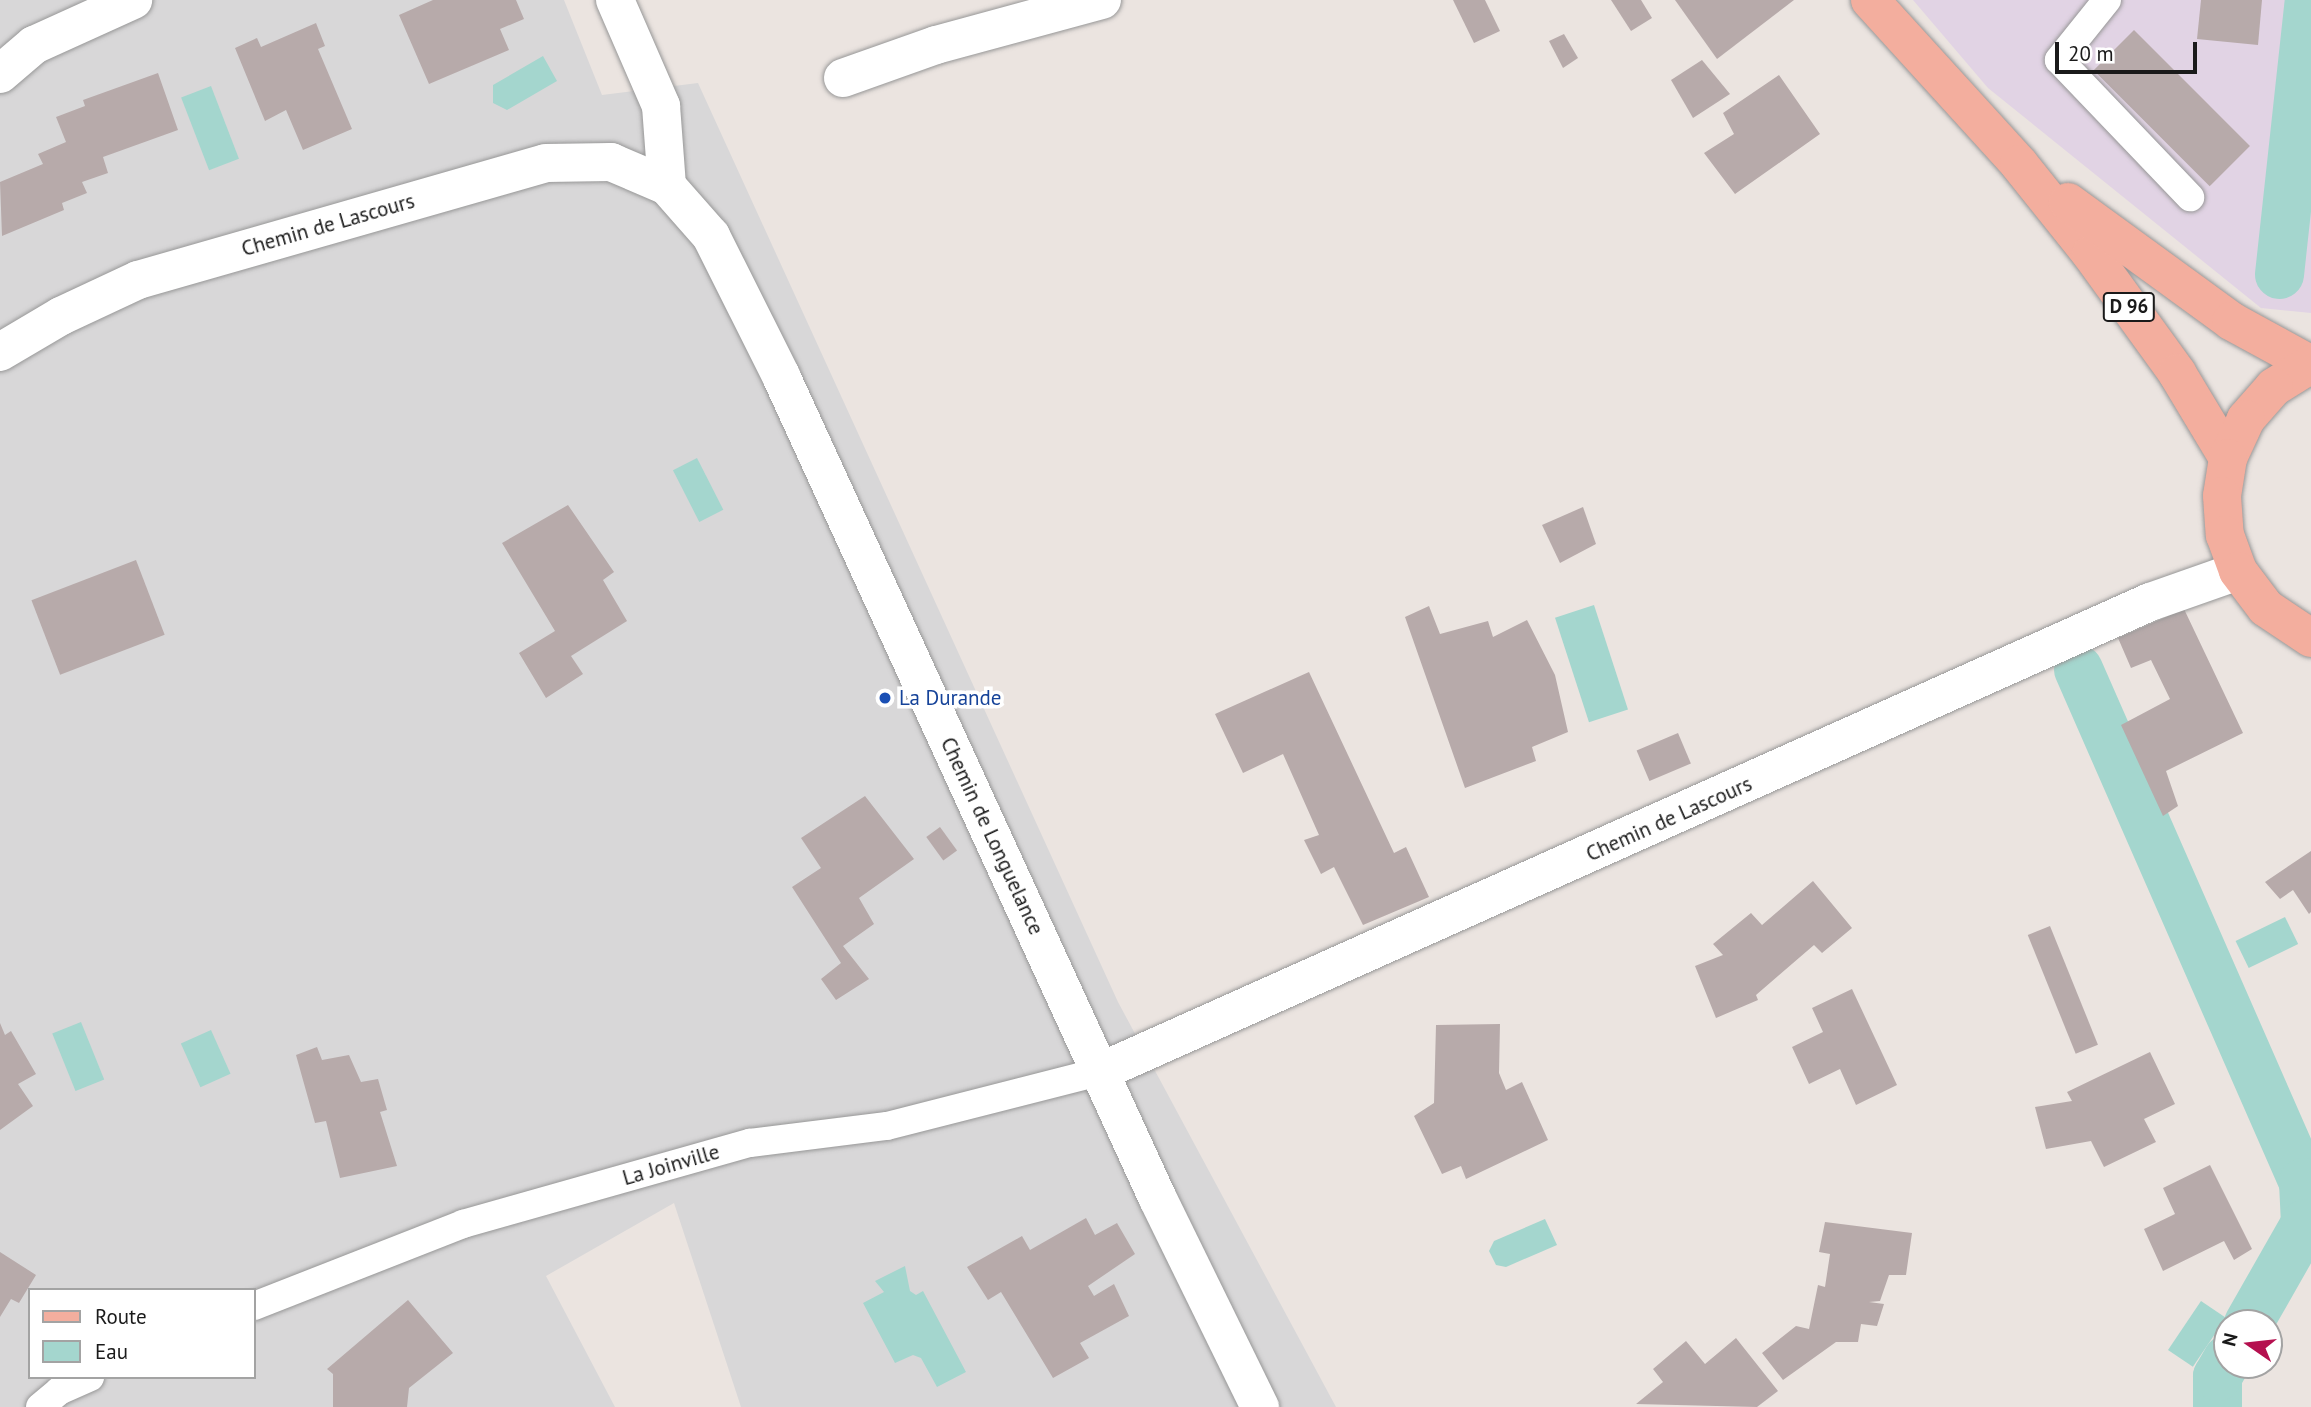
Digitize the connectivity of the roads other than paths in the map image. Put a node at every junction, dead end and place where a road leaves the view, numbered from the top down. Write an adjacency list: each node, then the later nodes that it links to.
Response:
1 (134, 0): 6 (street)
2 (615, 0): 9 (street)
3 (1102, 0): 7 (street)
4 (1870, 0): 8 (main road, D 96)
5 (2107, 0): 10 (lane)
6 (0, 74)
7 (843, 78)
8 (2019, 164): 12 (main road, D 96); 13 (main road, D 96)
9 (667, 186): 11 (street, Chemin de Lascours); 16 (street, Chemin de Longuelance)
10 (2190, 197)
11 (0, 352)
12 (2310, 364): 13 (main road)
13 (2228, 458): 14 (main road)
14 (2238, 571): 15 (main road); 16 (street, Chemin de Lascours)
15 (2311, 638)
16 (1102, 1071): 17 (lane, La Joinville); 20 (street, Chemin de Longuelance)
17 (256, 1306)
18 (86, 1379): 19 (lane)
19 (40, 1407)
20 (1260, 1407)

